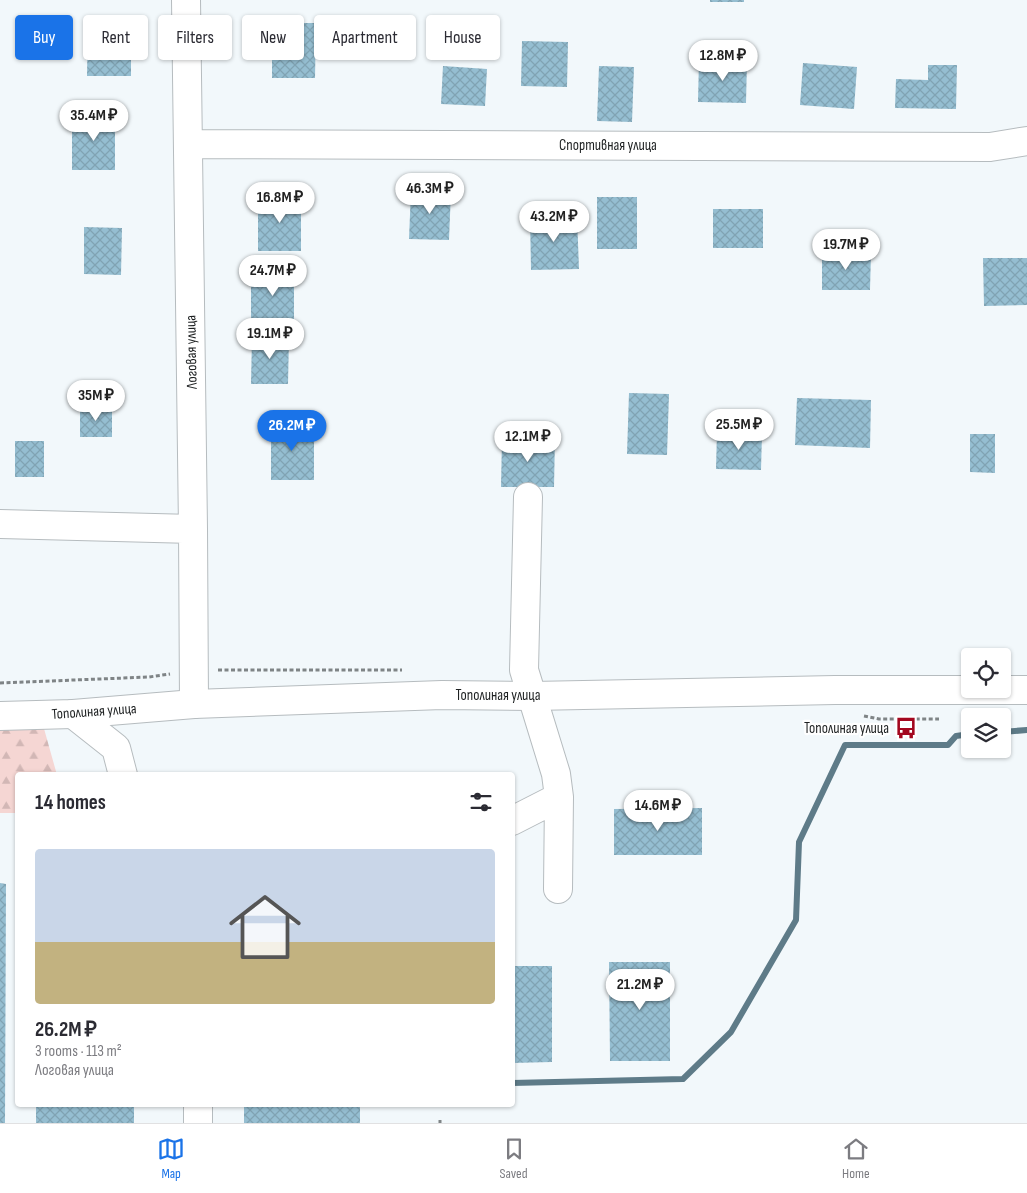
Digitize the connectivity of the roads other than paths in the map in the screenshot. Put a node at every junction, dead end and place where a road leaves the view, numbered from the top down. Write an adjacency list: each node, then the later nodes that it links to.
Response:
1 (186, 0): 3 (street, Логовая улица)
2 (1027, 141): 3 (street, Спортивная улица)
3 (188, 144): 6 (street, Логовая улица)
4 (528, 497): 8 (street)
5 (0, 524): 6 (street)
6 (193, 529): 9 (street, Логовая улица)
7 (1027, 690): 8 (street, Тополиная улица)
8 (532, 696): 9 (street, Тополиная улица); 13 (street)
9 (194, 704): 10 (street, Тополиная улица)
10 (72, 714): 11 (street, Тополиная улица); 12 (street)
11 (0, 716)
12 (123, 772)
13 (559, 797): 14 (street); 15 (street)
14 (515, 819)
15 (558, 888)
16 (198, 1107): 17 (street)
17 (198, 1123)

